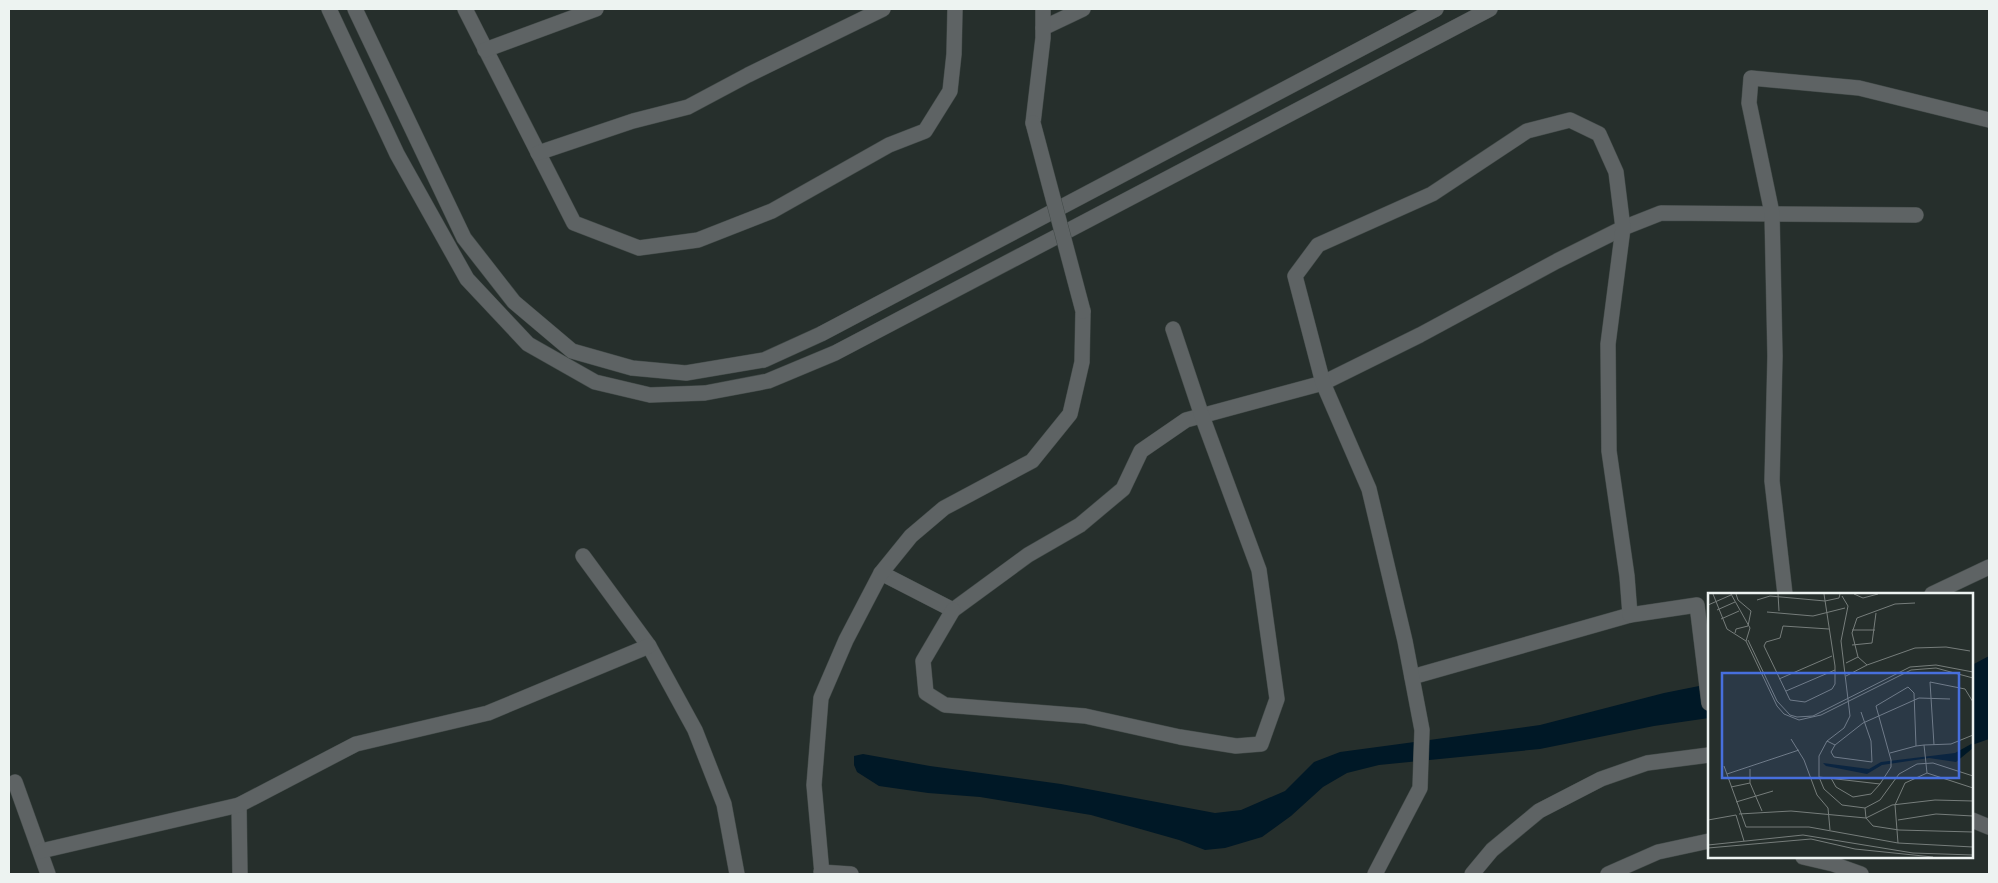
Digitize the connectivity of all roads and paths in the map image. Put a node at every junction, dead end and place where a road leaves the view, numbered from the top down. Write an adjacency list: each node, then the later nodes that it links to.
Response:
1 (329, 9): 10 (street)
2 (355, 9): 9 (street)
3 (465, 9): 12 (street)
4 (596, 9): 12 (street)
5 (883, 9): 14 (street)
6 (955, 9): 14 (street)
7 (1043, 9): 11 (street)
8 (1083, 9): 11 (street)
9 (1436, 9)
10 (1490, 9)
11 (1043, 28): 23 (street, bridge)
12 (485, 50): 14 (street)
13 (1989, 120): 15 (street)
14 (538, 153)
15 (1772, 213): 16 (street); 17 (street); 24 (street)
16 (1916, 215)
17 (1623, 228): 19 (street); 19 (street); 28 (street)
18 (1173, 329): 20 (street)
19 (1323, 383): 20 (street); 30 (street)
20 (1202, 416): 27 (street); 27 (street)
21 (583, 556): 29 (street)
22 (1989, 567): 25 (street)
23 (882, 573): 27 (street); 40 (street)
24 (1786, 593)
25 (1934, 593)
26 (1703, 605): 28 (street); 31 (street)
27 (952, 610)
28 (1630, 615): 30 (street)
29 (649, 646): 34 (street); 43 (street)
30 (1412, 676): 45 (street)
31 (1708, 694)
32 (1708, 755): 46 (street)
33 (15, 782): 38 (street)
34 (239, 805): 38 (street); 42 (street)
35 (1973, 820): 36 (street)
36 (1989, 827)
37 (1708, 840): 47 (street)
38 (40, 851): 41 (street)
39 (1807, 858): 48 (street)
40 (822, 873): 44 (street)
41 (48, 874)
42 (240, 874)
43 (737, 874)
44 (851, 874)
45 (1375, 874)
46 (1472, 874)
47 (1608, 874)
48 (1861, 874)

